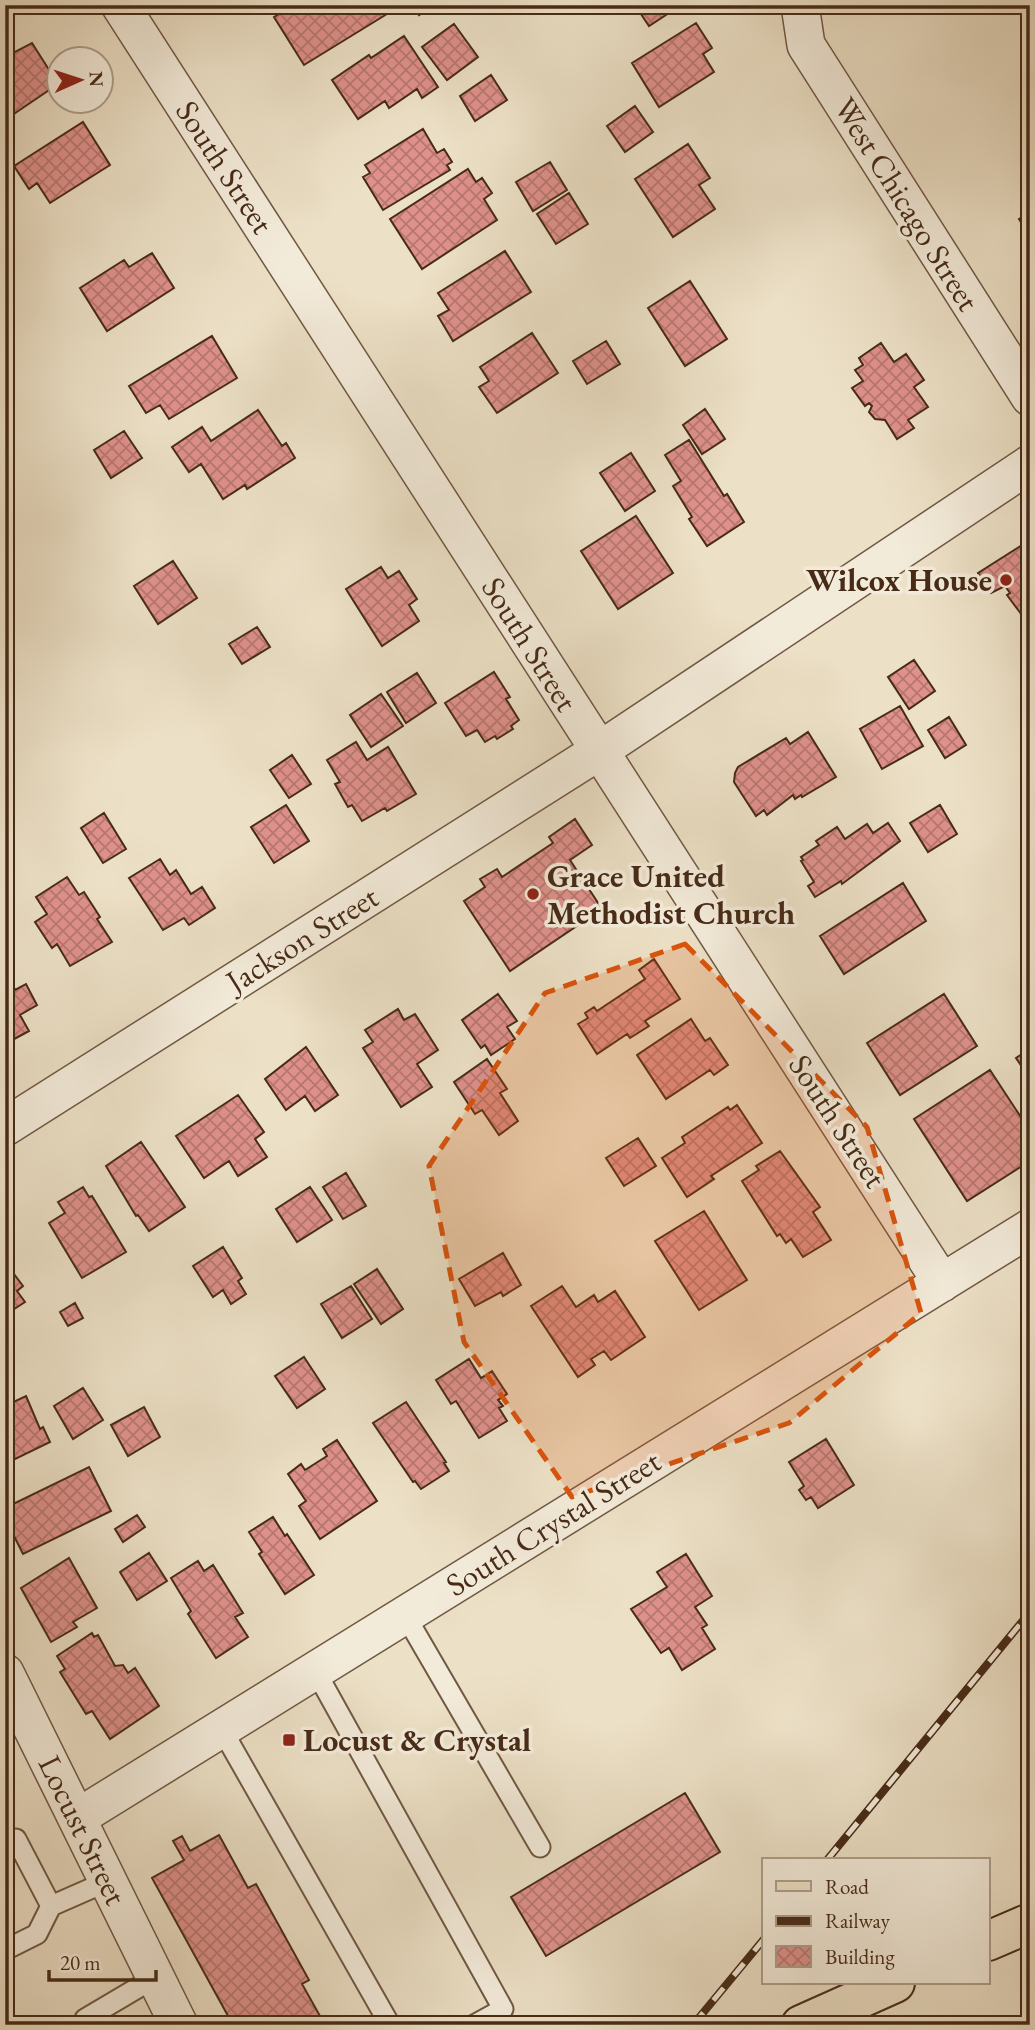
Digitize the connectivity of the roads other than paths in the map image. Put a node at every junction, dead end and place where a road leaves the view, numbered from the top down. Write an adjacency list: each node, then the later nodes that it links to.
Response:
1 (120, 5): 5 (street, South Street)
2 (800, 5): 3 (street, West Chicago Street)
3 (1030, 397)
4 (1030, 464): 5 (street, Jackson Street)
5 (599, 751): 6 (street, Jackson Street); 8 (street, South Street)
6 (5, 1127)
7 (1030, 1228): 8 (street, South Crystal Street)
8 (942, 1283): 9 (street, South Crystal Street)
9 (405, 1615): 10 (street, South Crystal Street); 15 (lane)
10 (315, 1670): 12 (street, South Crystal Street); 26 (lane)
11 (5, 1673): 13 (street, Locust Street)
12 (221, 1728): 13 (street, South Crystal Street); 25 (lane)
13 (77, 1818): 16 (street, Locust Street)
14 (5, 1845): 17 (lane)
15 (540, 1847)
16 (108, 1881): 17 (lane); 21 (street, Locust Street)
17 (51, 1906): 20 (lane)
18 (1030, 1923): 19 (main road)
19 (990, 1940)
20 (5, 1950)
21 (156, 1977): 23 (lane); 24 (street, Locust Street)
22 (893, 1984): 27 (main road)
23 (81, 2023)
24 (179, 2025)
25 (390, 2025)
26 (474, 2025)
27 (801, 2025)

